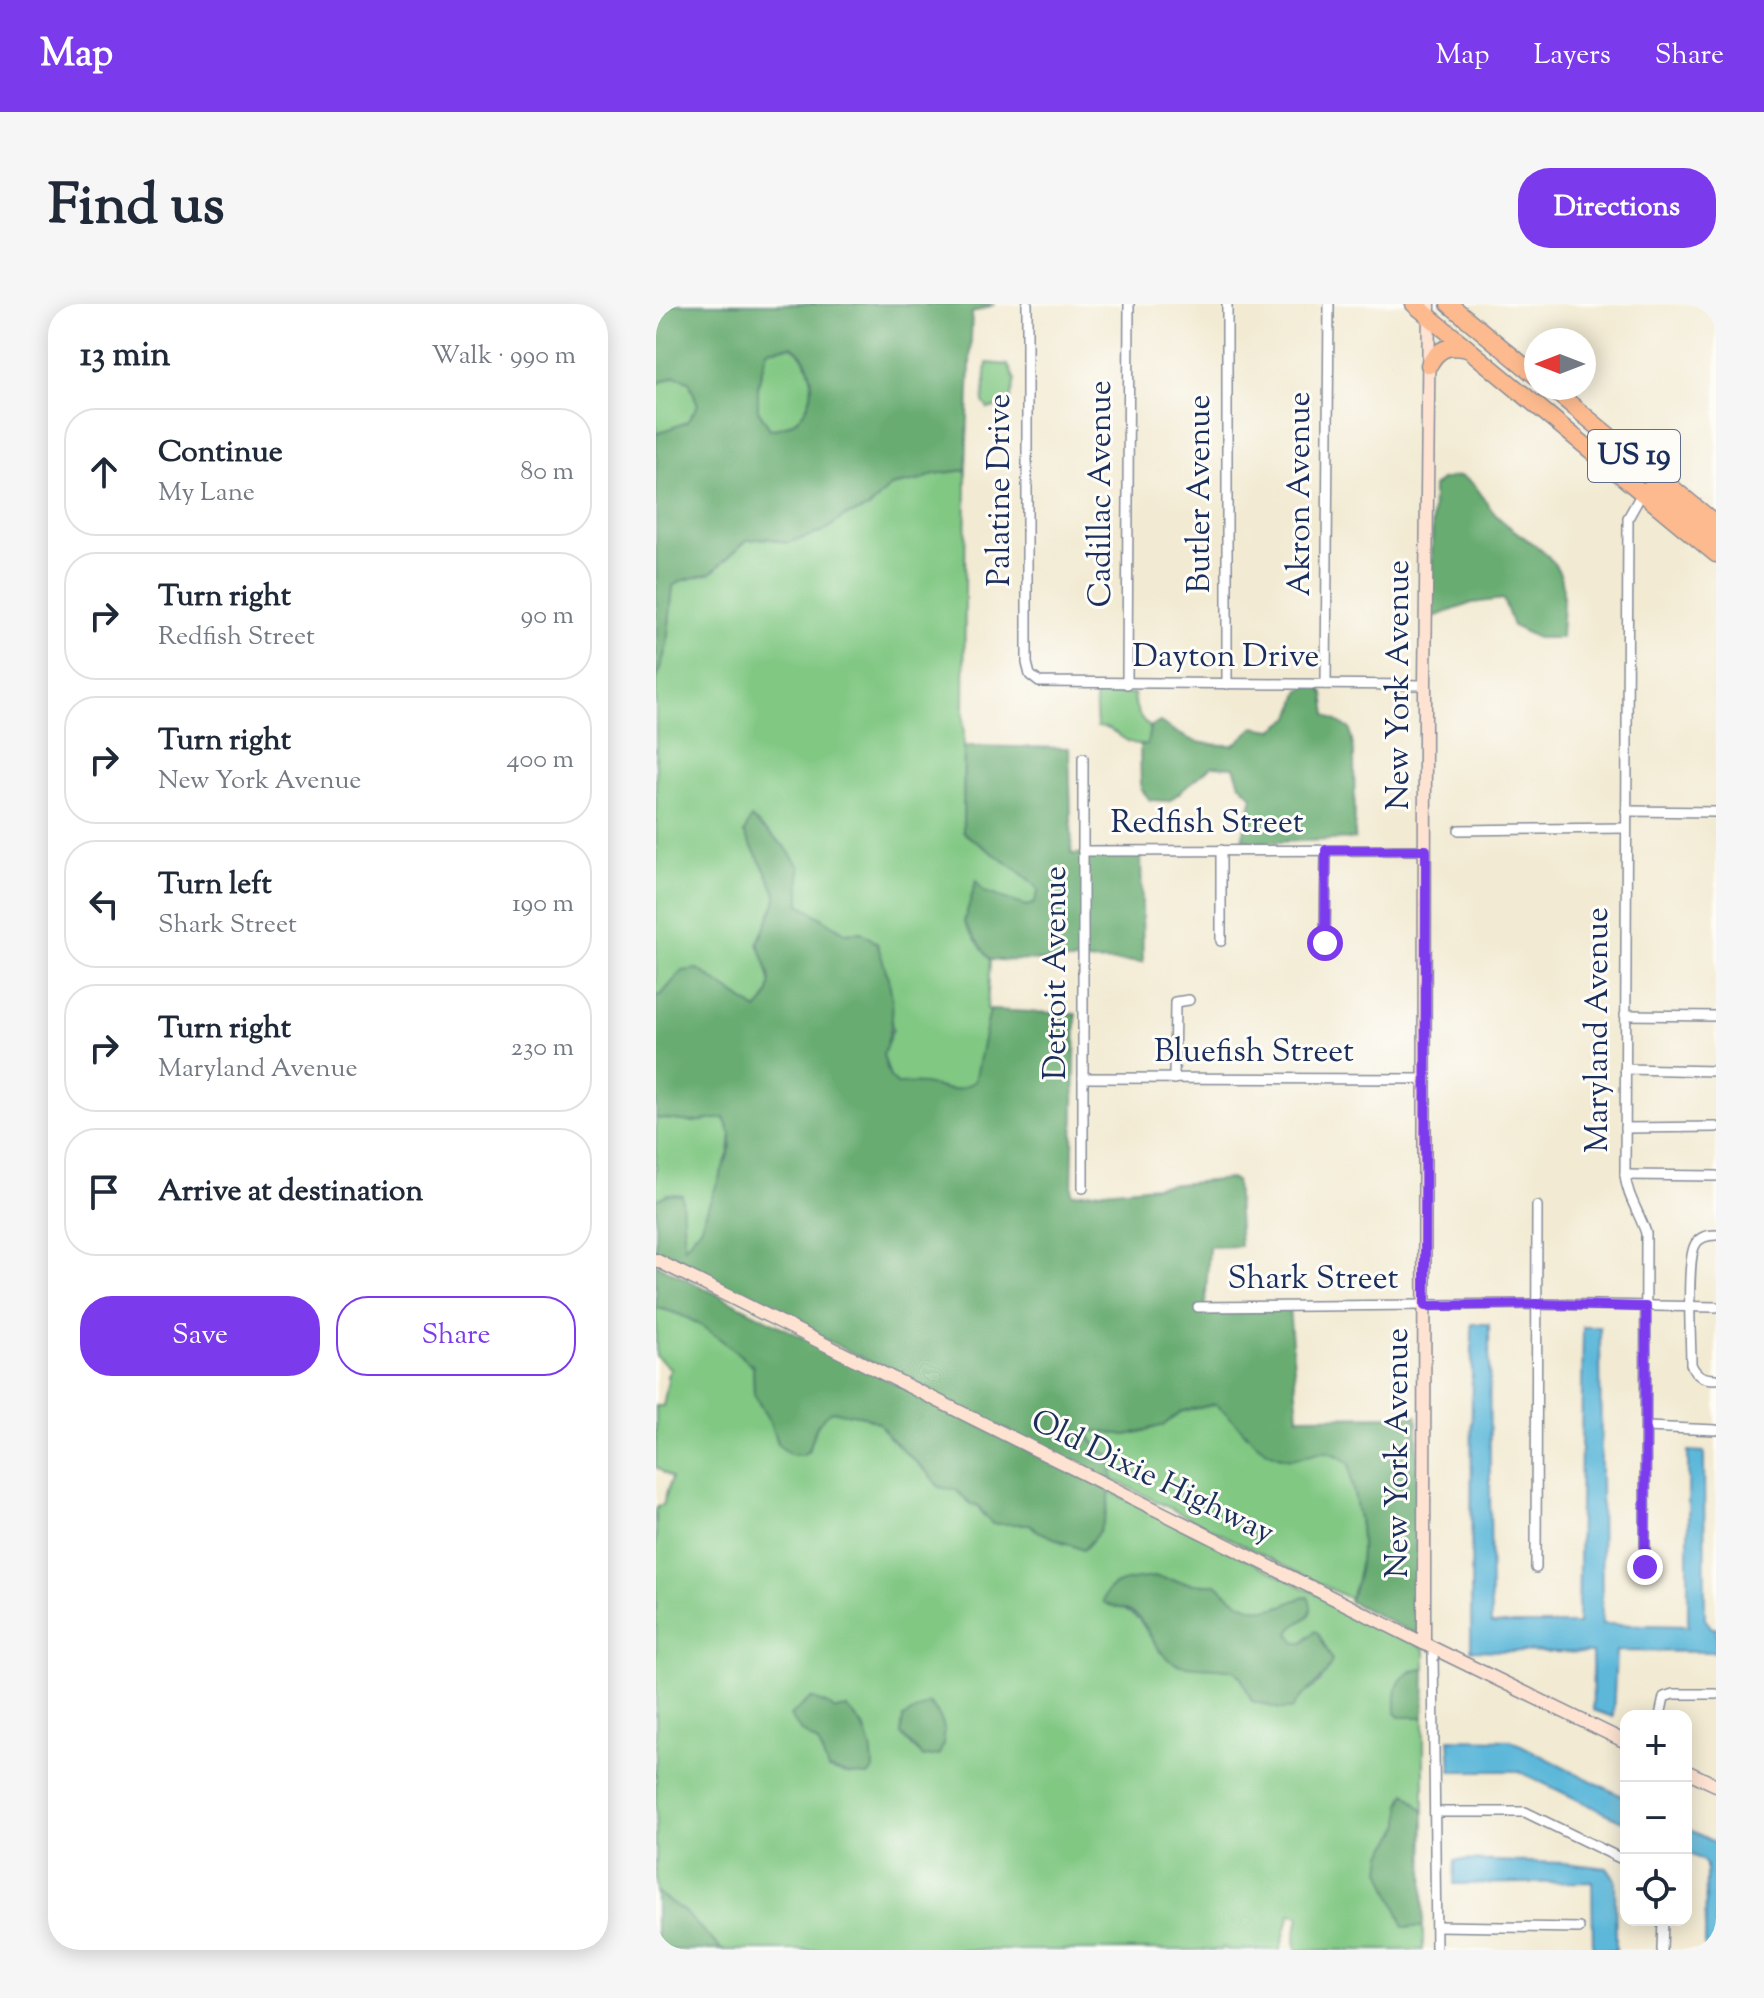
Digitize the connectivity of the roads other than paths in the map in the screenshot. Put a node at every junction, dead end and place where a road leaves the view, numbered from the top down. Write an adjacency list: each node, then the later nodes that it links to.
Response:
1 (1027, 304): 18 (street, Palatine Drive)
2 (1129, 304): 19 (street, Cadillac Avenue)
3 (1227, 304): 20 (street, Butler Avenue)
4 (1329, 304): 21 (street, Akron Avenue)
5 (1414, 304): 7 (highway, US 19)
6 (1449, 304): 10 (highway)
7 (1429, 310): 8 (highway, US 19); 9 (street, New York Avenue)
8 (1468, 349): 9 (highway); 12 (highway, US 19)
9 (1429, 365): 22 (street, New York Avenue)
10 (1524, 366)
11 (1566, 400): 13 (highway, US 19)
12 (1557, 422): 13 (highway); 14 (highway, US 19)
13 (1654, 473): 15 (highway, US 19)
14 (1642, 493): 16 (highway); 17 (highway, US 19); 24 (street, Maryland Avenue)
15 (1716, 524)
16 (1716, 539)
17 (1716, 554)
18 (1030, 675): 19 (street, Dayton Drive)
19 (1127, 684): 20 (street, Dayton Drive)
20 (1227, 684): 21 (street, Dayton Drive)
21 (1326, 684): 22 (street, Dayton Drive)
22 (1425, 685): 30 (street, New York Avenue)
23 (1083, 758): 31 (street, Detroit Avenue)
24 (1626, 811): 25 (street); 26 (street, Maryland Avenue)
25 (1716, 812)
26 (1626, 828): 27 (street); 35 (street, Maryland Avenue)
27 (1459, 830)
28 (1221, 850): 29 (street, Redfish Street); 31 (street, Redfish Street); 32 (street)
29 (1326, 850): 30 (street, Redfish Street); 33 (street)
30 (1426, 850): 41 (street, New York Avenue)
31 (1083, 851): 39 (street, Detroit Avenue)
32 (1221, 941)
33 (1325, 943)
34 (1189, 1000): 40 (street)
35 (1625, 1015): 36 (street); 37 (street, Maryland Avenue)
36 (1716, 1016)
37 (1625, 1069): 38 (street); 43 (street, Maryland Avenue)
38 (1716, 1071)
39 (1083, 1078): 40 (street, Bluefish Street); 46 (street, Detroit Avenue)
40 (1174, 1079): 41 (street, Bluefish Street)
41 (1425, 1079): 51 (street, New York Avenue)
42 (1716, 1127): 43 (street)
43 (1625, 1128): 44 (street, Maryland Avenue)
44 (1625, 1175): 45 (street); 53 (street, Maryland Avenue)
45 (1716, 1176)
46 (1083, 1188)
47 (1537, 1206): 50 (street)
48 (1716, 1235): 54 (street)
49 (656, 1260): 61 (street, Old Dixie Highway)
50 (1536, 1304): 51 (street, Shark Street); 53 (street, Shark Street); 60 (street)
51 (1425, 1306): 52 (street, Shark Street); 61 (street, New York Avenue)
52 (1198, 1307)
53 (1646, 1307): 54 (street, Shark Street); 57 (street, Maryland Avenue)
54 (1690, 1307): 55 (street, Shark Street); 56 (street)
55 (1716, 1307)
56 (1716, 1379)
57 (1646, 1427): 58 (street); 59 (street, Maryland Avenue)
58 (1716, 1430)
59 (1645, 1567)
60 (1536, 1568)
61 (1428, 1646): 64 (street, Old Dixie Highway); 67 (street, New York Avenue)
62 (1716, 1694): 63 (street)
63 (1661, 1710)
64 (1620, 1739)
65 (1692, 1774): 66 (street)
66 (1716, 1785)
67 (1435, 1812): 68 (street); 69 (street, New York Avenue)
68 (1620, 1858)
69 (1436, 1926): 71 (street); 72 (street, New York Avenue)
70 (1663, 1926): 73 (street)
71 (1579, 1928)
72 (1436, 1950)
73 (1662, 1950)

